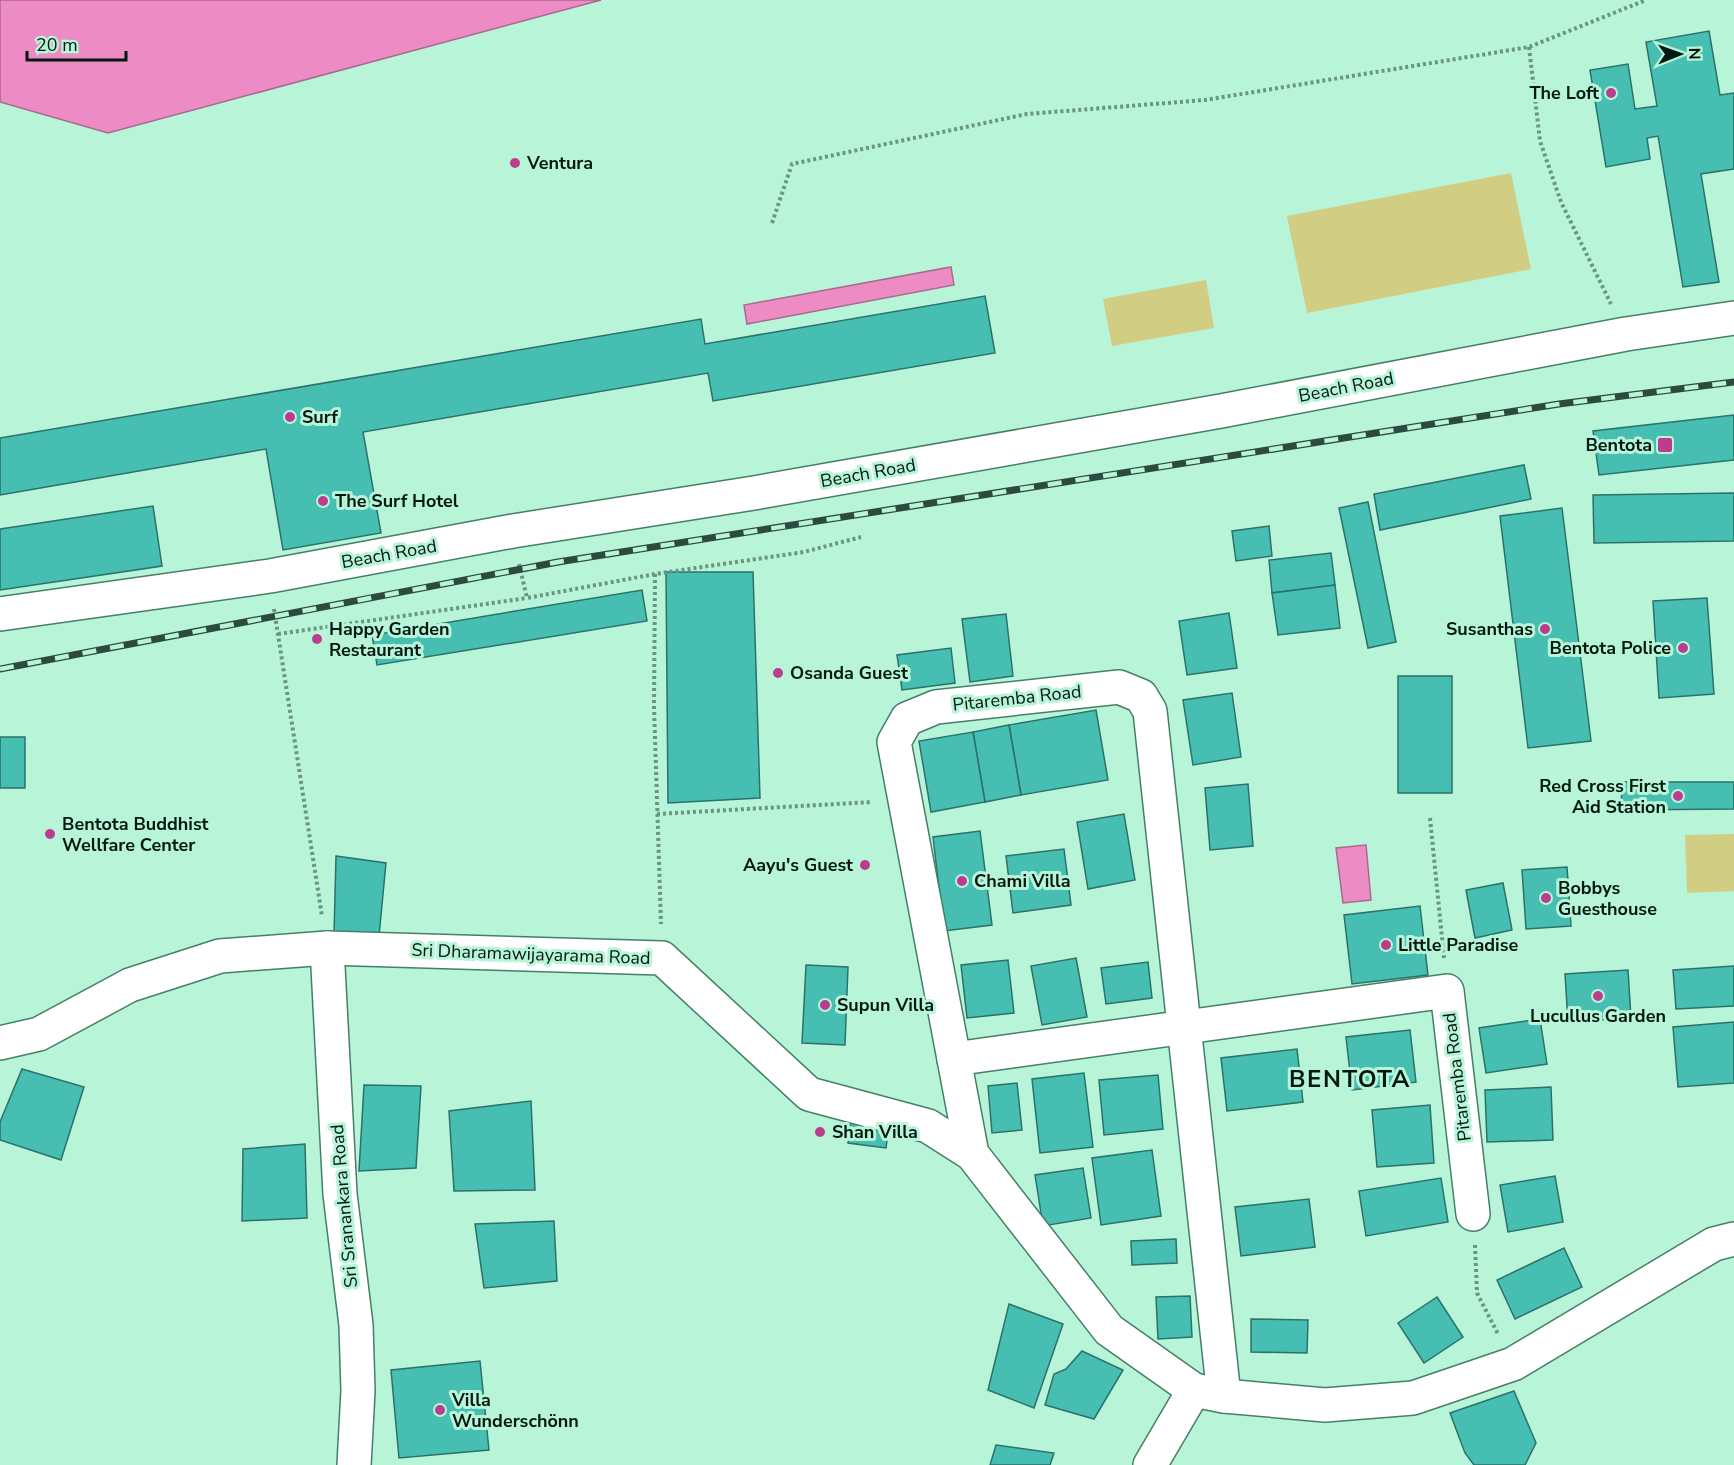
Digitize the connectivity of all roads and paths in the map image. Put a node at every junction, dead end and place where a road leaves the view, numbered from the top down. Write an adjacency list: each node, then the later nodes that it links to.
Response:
1 (1646, 0): 2 (path)
2 (1529, 47): 3 (path); 5 (path)
3 (772, 224)
4 (1734, 318): 5 (street, Beach Road)
5 (1626, 334): 6 (street, Beach Road)
6 (513, 531): 9 (street, Beach Road); 10 (path)
7 (861, 537): 8 (path)
8 (655, 574): 10 (path); 14 (path)
9 (270, 576): 11 (street, Beach Road); 12 (path)
10 (527, 598): 12 (path)
11 (0, 614)
12 (278, 634): 16 (path)
13 (905, 800): 14 (path); 19 (street, Pitaremba Road); 21 (street, Pitaremba Road)
14 (657, 814): 17 (path)
15 (1430, 818): 18 (path)
16 (327, 948): 17 (street, Sri Dharamawijayarama Road); 20 (street, Sri Dharamawijayarama Road); 27 (street, Sri Sranankara Road)
17 (662, 958): 22 (street, Sri Dharamawijayarama Road)
18 (1447, 990): 19 (street, Pitaremba Road); 23 (street, Pitaremba Road)
19 (1183, 1027): 21 (street, Pitaremba Road); 26 (street, Pitaremba Road)
20 (0, 1043)
21 (954, 1059): 22 (street, Pitaremba Road)
22 (972, 1154): 26 (street, Sri Dharamawijayarama Road)
23 (1473, 1214): 25 (path)
24 (1734, 1239): 25 (street)
25 (1513, 1364): 26 (street)
26 (1209, 1393): 28 (street)
27 (354, 1465)
28 (1150, 1465)

